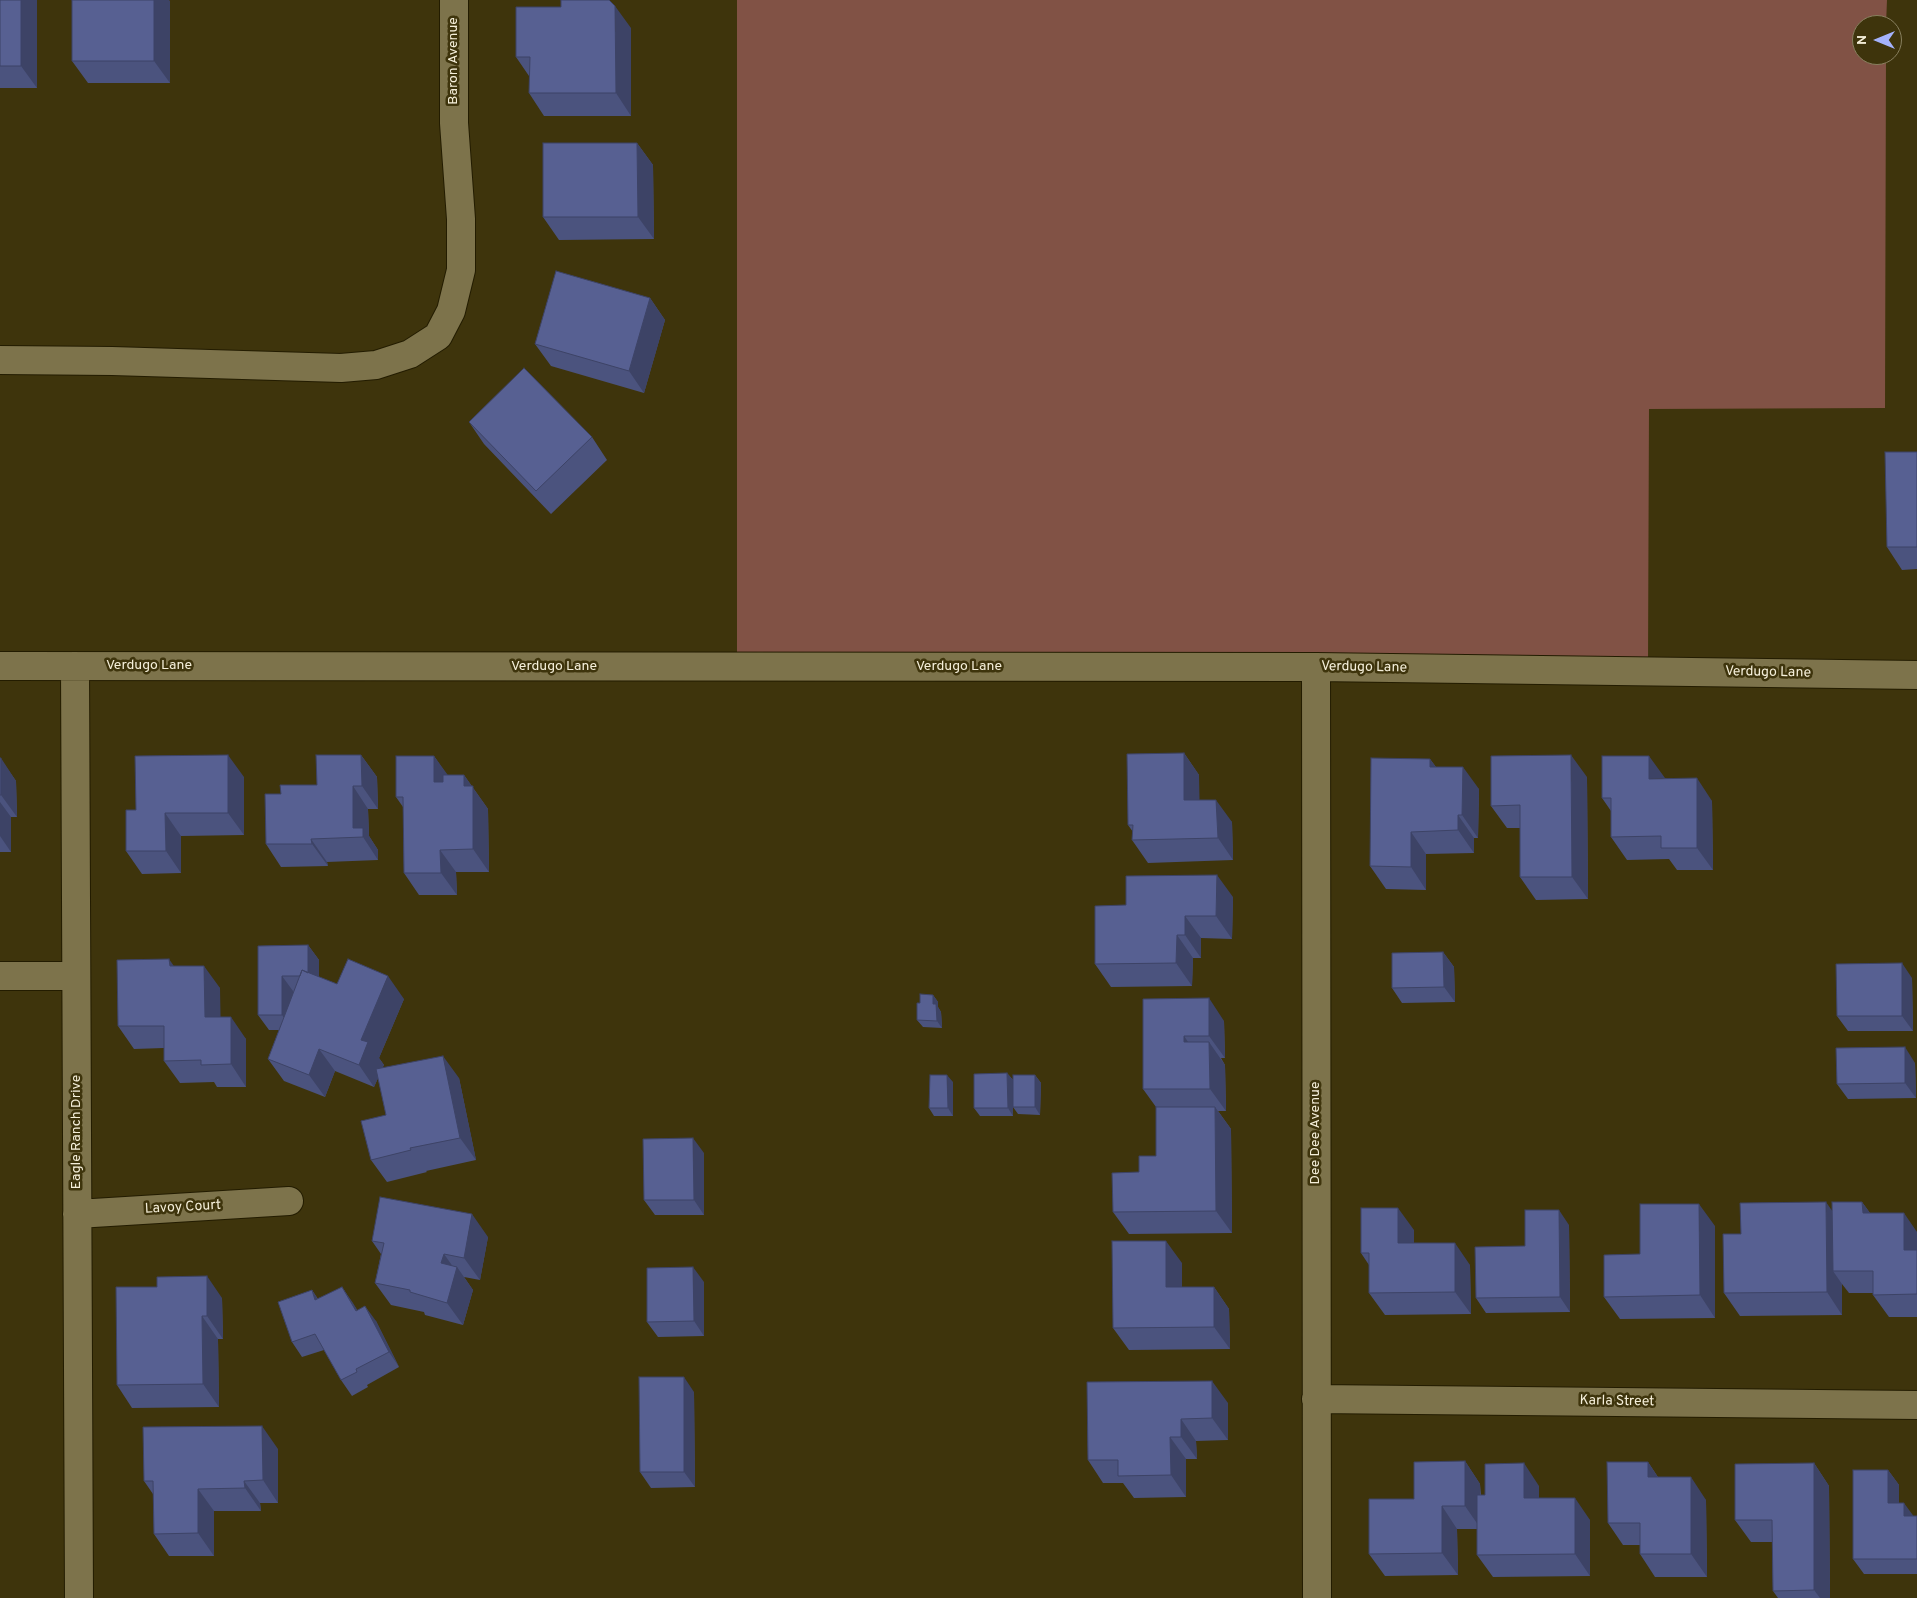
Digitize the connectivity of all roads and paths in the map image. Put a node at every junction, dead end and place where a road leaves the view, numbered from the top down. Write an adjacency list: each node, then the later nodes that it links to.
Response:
1 (454, 0): 2 (street, Baron Avenue)
2 (0, 360)
3 (0, 666): 4 (street, Verdugo Lane)
4 (75, 666): 5 (street, Verdugo Lane); 8 (street, Eagle Ranch Drive)
5 (1316, 667): 6 (street, Verdugo Lane); 11 (street, Dee Dee Avenue)
6 (1917, 675)
7 (0, 976): 8 (street)
8 (76, 976): 10 (street, Eagle Ranch Drive)
9 (289, 1201): 10 (street, Lavoy Court)
10 (77, 1214): 13 (street, Eagle Ranch Drive)
11 (1316, 1400): 12 (street, Karla Street); 14 (street, Dee Dee Avenue)
12 (1917, 1405)
13 (79, 1598)
14 (1317, 1598)

